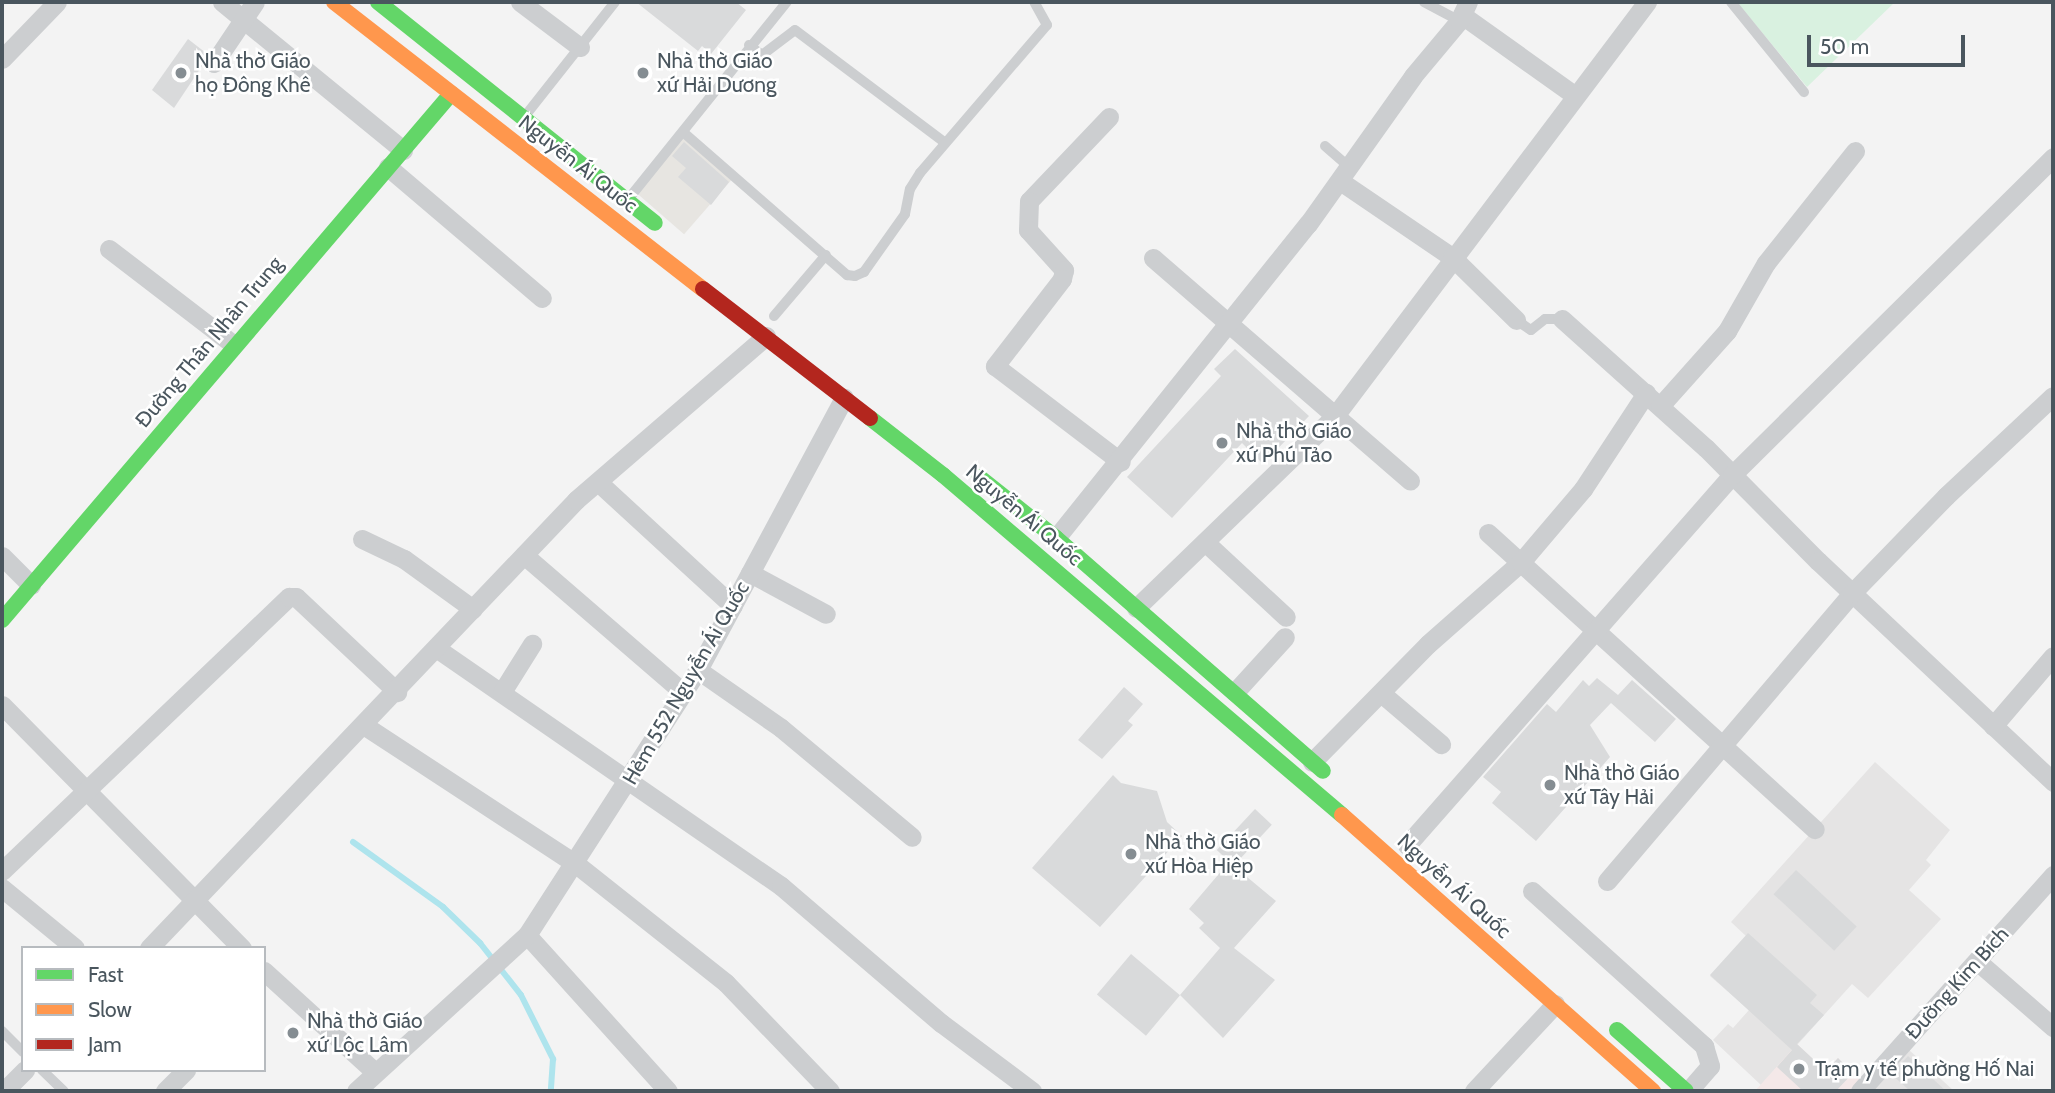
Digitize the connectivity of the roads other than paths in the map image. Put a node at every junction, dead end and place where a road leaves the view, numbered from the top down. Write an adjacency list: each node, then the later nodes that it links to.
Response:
1 (57, 2): 16 (street)
2 (222, 2): 12 (street)
3 (378, 2): 21 (main road, Nguyễn Ái Quốc)
4 (520, 2): 15 (street)
5 (615, 2): 15 (lane)
6 (787, 2): 14 (lane)
7 (1034, 2): 24 (lane)
8 (1423, 2): 13 (lane)
9 (1647, 2): 20 (street)
10 (1731, 2): 18 (lane)
11 (339, 3): 19 (main road, Nguyễn Ái Quốc)
12 (249, 10): 17 (street); 26 (street)
13 (1463, 13): 20 (street); 30 (street)
14 (749, 45): 23 (lane); 24 (lane)
15 (580, 47): 21 (lane)
16 (2, 59)
17 (214, 63)
18 (1804, 92)
19 (451, 94): 26 (main road, Đường Thân Nhân Trung); 42 (main road, Nguyễn Ái Quốc)
20 (1574, 95): 35 (street)
21 (525, 117): 31 (main road, Nguyễn Ái Quốc)
22 (1109, 117): 48 (street)
23 (683, 132): 31 (lane); 34 (lane)
24 (944, 142): 34 (lane)
25 (1325, 146): 30 (lane)
26 (404, 150): 29 (main road, Đường Thân Nhân Trung)
27 (1855, 150): 46 (street)
28 (2053, 158): 50 (street)
29 (388, 167): 37 (street); 43 (main road, Đường Thân Nhân Trung)
30 (1344, 174): 35 (street); 41 (street)
31 (627, 201): 32 (main road, Nguyễn Ái Quốc)
32 (669, 234)
33 (109, 249): 43 (street)
34 (826, 255): 38 (lane)
35 (1452, 257): 40 (street); 47 (street)
36 (1153, 258): 41 (street)
37 (542, 298)
38 (774, 316)
39 (1562, 319): 40 (lane); 46 (street)
40 (1516, 320)
41 (1230, 325): 47 (street); 48 (street)
42 (765, 336): 45 (main road, Nguyễn Ái Quốc); 52 (street)
43 (233, 344): 62 (main road, Đường Thân Nhân Trung)
44 (2053, 396): 63 (street)
45 (844, 398): 59 (main road, Nguyễn Ái Quốc); 61 (street, Hẻm 552 Nguyễn Ái Quốc)
46 (1653, 400): 50 (street); 60 (street)
47 (1334, 417): 51 (street); 56 (street)
48 (1121, 462): 55 (street)
49 (969, 469): 55 (main road, Nguyễn Ái Quốc)
50 (1732, 475): 63 (street); 70 (street)
51 (1410, 481)
52 (597, 482): 57 (street); 64 (street)
53 (1488, 533): 60 (street)
54 (362, 538): 66 (street)
55 (1056, 538): 59 (main road); 65 (main road, Nguyễn Ái Quốc)
56 (1205, 542): 65 (street); 68 (street)
57 (524, 555): 66 (street); 79 (street)
58 (2, 556): 62 (street)
59 (1042, 556): 107 (main road, Nguyễn Ái Quốc)
60 (1521, 562): 70 (street); 80 (street)
61 (750, 573): 64 (street, Hẻm 552 Nguyễn Ái Quốc); 67 (street)
62 (32, 585): 69 (main road, Đường Thân Nhân Trung)
63 (1852, 593): 83 (street); 85 (street)
64 (733, 606): 75 (street, Hẻm 552 Nguyễn Ái Quốc)
65 (1136, 608): 78 (main road, Nguyễn Ái Quốc)
66 (473, 610): 73 (street)
67 (826, 614)
68 (1286, 617)
69 (2, 620)
70 (1594, 629): 85 (street); 93 (street)
71 (1284, 637): 78 (street)
72 (532, 644): 77 (street)
73 (436, 649): 76 (street); 77 (street)
74 (2053, 656): 83 (street)
75 (698, 670): 79 (street, Hẻm 552 Nguyễn Ái Quốc); 92 (street)
76 (397, 692): 82 (street); 90 (street)
77 (502, 692): 87 (street)
78 (1235, 692): 86 (main road, Nguyễn Ái Quốc)
79 (684, 693): 87 (street, Hẻm 552 Nguyễn Ái Quốc)
80 (1381, 693): 84 (street); 86 (street)
81 (2, 705): 90 (street)
82 (366, 726): 94 (street); 100 (street)
83 (1993, 726): 89 (street)
84 (1441, 744)
85 (1720, 746): 91 (street); 97 (street)
86 (1312, 762): 88 (main road, Nguyễn Ái Quốc)
87 (631, 778): 94 (street, Hẻm 552 Nguyễn Ái Quốc); 122 (street)
88 (1333, 780)
89 (2053, 782)
90 (86, 791): 95 (street); 100 (street)
91 (1815, 829)
92 (912, 837)
93 (1407, 845)
94 (576, 864): 101 (street, Hẻm 552 Nguyễn Ái Quốc); 121 (street)
95 (2, 871)
96 (2053, 876): 105 (street, Đường Kim Bích)
97 (1607, 881)
98 (2, 888): 102 (street)
99 (1532, 891): 125 (street)
100 (195, 900): 103 (street); 104 (street)
101 (527, 935): 115 (street, Hẻm 552 Nguyễn Ái Quốc); 120 (street)
102 (73, 946)
103 (151, 946)
104 (240, 946)
105 (1977, 961): 109 (street); 126 (street, Đường Kim Bích)
106 (267, 977): 115 (street)
107 (1555, 1004): 123 (street); 124 (main road, Nguyễn Ái Quốc)
108 (1604, 1018): 125 (main road)
109 (2053, 1027)
110 (2, 1031): 111 (lane)
111 (21, 1050)
112 (23, 1072): 116 (street)
113 (44, 1072): 117 (lane)
114 (184, 1072): 118 (street)
115 (374, 1072): 119 (street, Hẻm 552 Nguyễn Ái Quốc)
116 (4, 1091)
117 (64, 1091)
118 (165, 1091)
119 (356, 1091)
120 (668, 1091)
121 (830, 1091)
122 (1032, 1091)
123 (1474, 1091)
124 (1653, 1091)
125 (1687, 1091)
126 (1860, 1091)

